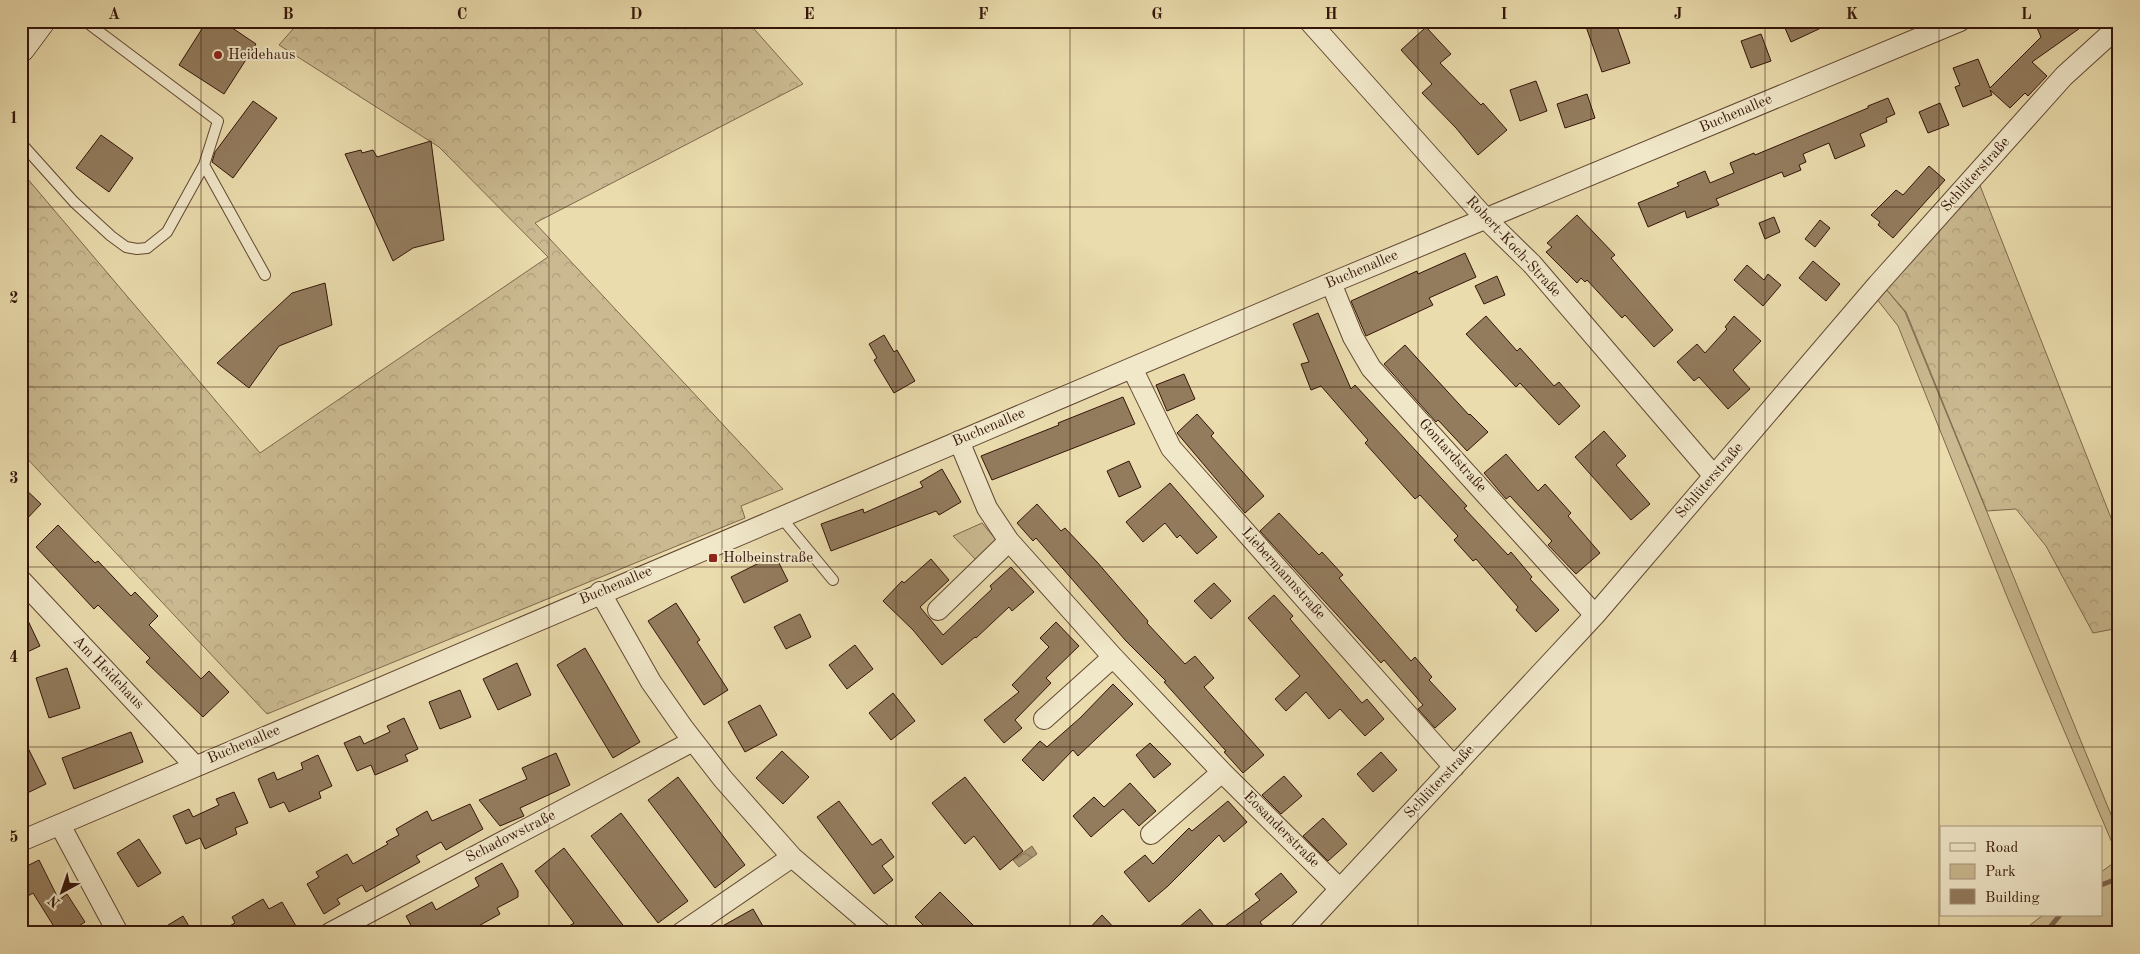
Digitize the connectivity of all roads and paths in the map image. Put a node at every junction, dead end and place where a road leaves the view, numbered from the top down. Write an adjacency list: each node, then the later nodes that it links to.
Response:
1 (41, 21): 6 (street)
2 (85, 21): 8 (lane)
3 (1309, 21): 9 (street, Robert-Koch-Straße)
4 (1960, 21): 9 (street, Buchenallee)
5 (2119, 26): 14 (street, Schlüterstraße)
6 (21, 48)
7 (21, 142): 8 (lane)
8 (204, 165): 10 (lane)
9 (1485, 218): 11 (street, Buchenallee); 14 (street, Robert-Koch-Straße)
10 (265, 274)
11 (1331, 283): 12 (street, Buchenallee); 21 (street, Gontardstraße)
12 (1132, 368): 13 (street, Buchenallee); 26 (street, Liebermannstraße)
13 (959, 441): 15 (street, Buchenallee); 16 (street, Eosanderstraße)
14 (1714, 476): 21 (street, Schlüterstraße)
15 (780, 516): 18 (lane); 19 (street, Buchenallee)
16 (1009, 541): 20 (street); 22 (street, Eosanderstraße)
17 (21, 580): 25 (street, Am Heidehaus)
18 (833, 580)
19 (600, 592): 24 (street); 25 (street, Buchenallee)
20 (938, 610)
21 (1595, 615): 26 (street, Schlüterstraße)
22 (1113, 657): 23 (street); 27 (street, Eosanderstraße)
23 (1044, 719)
24 (692, 741): 31 (street); 34 (street, Schadowstraße)
25 (195, 766): 28 (street, Buchenallee)
26 (1454, 767): 32 (street, Schlüterstraße)
27 (1222, 772): 29 (street); 32 (street, Eosanderstraße)
28 (60, 825): 30 (street, Buchenallee); 33 (street)
29 (1151, 834)
30 (21, 841)
31 (792, 857): 35 (street); 36 (street)
32 (1340, 889): 37 (street, Schlüterstraße)
33 (118, 933)
34 (330, 933)
35 (681, 933)
36 (881, 933)
37 (1299, 933)

